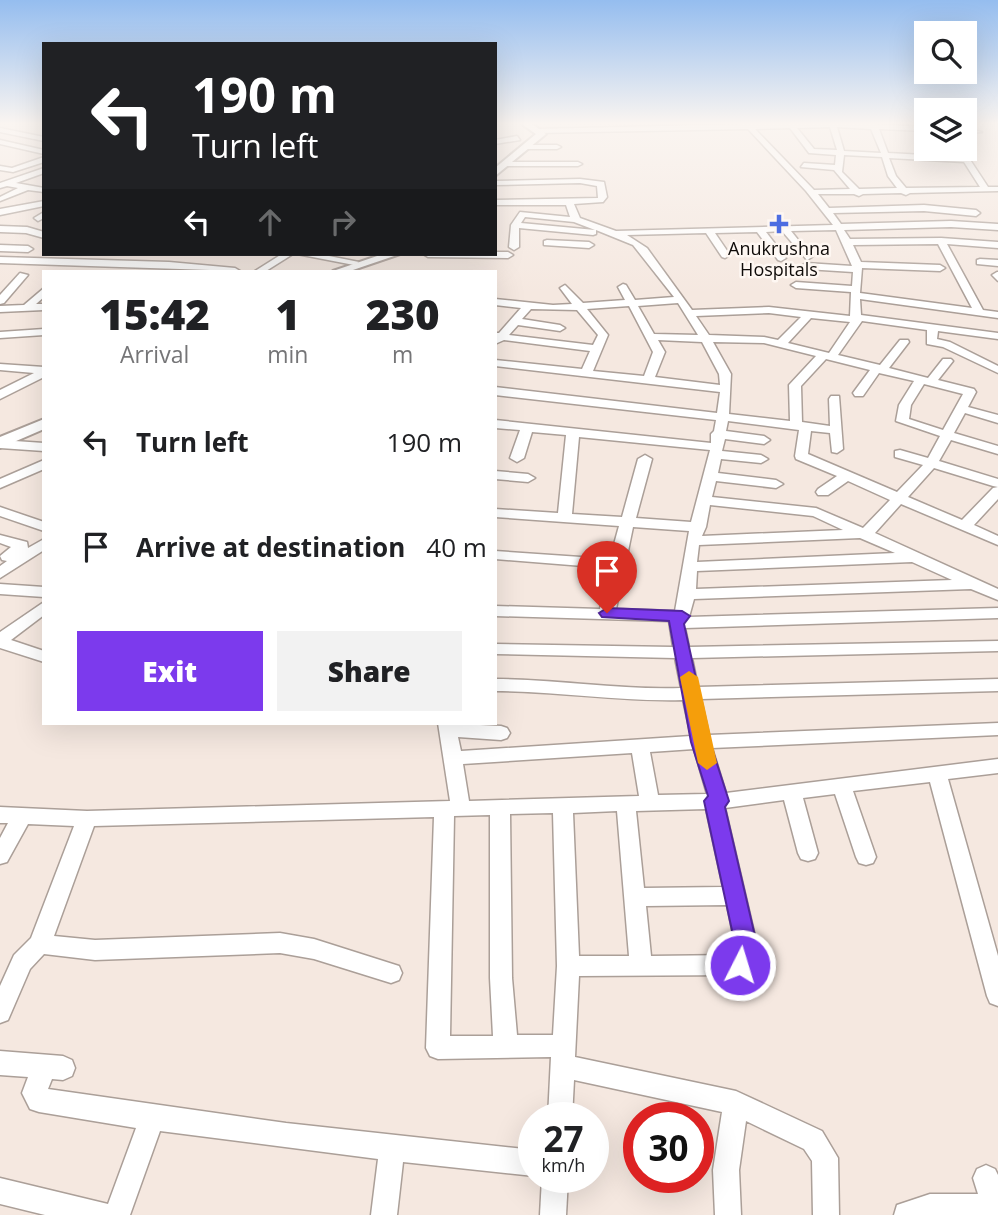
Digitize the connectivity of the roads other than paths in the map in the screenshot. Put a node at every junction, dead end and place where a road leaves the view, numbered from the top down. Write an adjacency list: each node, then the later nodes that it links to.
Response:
1 (801, 181): 15 (street)
2 (846, 181): 14 (street)
3 (893, 181): 13 (street)
4 (947, 181): 9 (street)
5 (980, 181): 10 (street)
6 (497, 183): 18 (street)
7 (3, 184): 8 (street)
8 (27, 187): 12 (street); 16 (street)
9 (950, 188): 10 (street); 13 (street); 22 (street)
10 (985, 188): 11 (street)
11 (998, 188)
12 (42, 190)
13 (902, 190): 14 (street); 17 (street)
14 (857, 191): 15 (street); 23 (street)
15 (812, 192): 24 (street)
16 (2, 199)
17 (913, 200)
18 (569, 202): 21 (street); 28 (street)
19 (42, 203): 25 (street)
20 (497, 203): 21 (street)
21 (524, 203): 27 (street)
22 (960, 203)
23 (877, 210): 24 (street); 26 (street)
24 (825, 211): 30 (street)
25 (0, 212)
26 (976, 213)
27 (523, 214): 28 (street); 29 (street)
28 (576, 220): 38 (street)
29 (515, 225): 36 (street); 47 (street)
30 (837, 227): 31 (street); 35 (street); 42 (street)
31 (998, 227)
32 (0, 229): 33 (street)
33 (16, 229): 39 (street); 45 (street)
34 (759, 229): 35 (street); 37 (street); 55 (street)
35 (785, 229): 63 (street)
36 (564, 230): 38 (street); 43 (street)
37 (709, 230): 38 (street); 48 (street)
38 (608, 233): 78 (street)
39 (42, 235)
40 (894, 241): 41 (street); 42 (street); 59 (street)
41 (941, 241): 44 (street); 89 (street)
42 (849, 242): 63 (street)
43 (589, 245)
44 (998, 245)
45 (0, 246): 46 (street)
46 (28, 248)
47 (497, 252)
48 (725, 255)
49 (94, 256): 57 (street)
50 (184, 256): 62 (street)
51 (285, 256): 66 (street)
52 (315, 256): 58 (street)
53 (374, 256): 58 (main road)
54 (388, 256): 68 (main road)
55 (781, 258)
56 (0, 260): 57 (street)
57 (87, 262): 62 (street)
58 (354, 262): 67 (main road)
59 (904, 262)
60 (980, 262): 61 (street)
61 (998, 262)
62 (169, 265): 65 (street)
63 (858, 267): 64 (street); 76 (street)
64 (940, 268)
65 (202, 270)
66 (262, 270)
67 (331, 270)
68 (342, 270)
69 (23, 275): 71 (street)
70 (0, 284): 71 (street)
71 (15, 285): 79 (street)
72 (796, 285): 76 (street)
73 (506, 287): 80 (street)
74 (623, 287): 81 (street)
75 (565, 288): 84 (street)
76 (857, 292): 87 (street); 92 (street)
77 (42, 293): 86 (street)
78 (681, 300): 81 (street); 90 (street)
79 (0, 301)
80 (497, 302): 83 (street)
81 (634, 303): 84 (street); 102 (street)
82 (798, 303): 92 (street)
83 (528, 306): 84 (street); 94 (street)
84 (581, 306): 106 (street)
85 (42, 307): 86 (street)
86 (27, 308): 88 (street)
87 (943, 308): 89 (street); 97 (street)
88 (0, 309)
89 (979, 312): 93 (street)
90 (689, 313): 91 (street); 100 (street)
91 (809, 314): 92 (street); 105 (street)
92 (855, 315): 95 (street); 107 (street)
93 (998, 315)
94 (514, 321): 96 (street); 103 (street)
95 (933, 327): 97 (street); 112 (street)
96 (560, 328)
97 (945, 329): 101 (street)
98 (42, 332): 99 (street)
99 (0, 335)
100 (705, 336): 102 (street); 105 (street); 118 (street)
101 (998, 336)
102 (651, 337): 116 (street)
103 (497, 339): 106 (street)
104 (904, 342): 111 (street)
105 (781, 344): 107 (street)
106 (598, 349): 115 (street)
107 (828, 355): 111 (street); 129 (street)
108 (947, 361): 117 (street)
109 (497, 363): 115 (street)
110 (0, 367): 113 (street)
111 (880, 368): 117 (street); 120 (street)
112 (998, 370)
113 (42, 371)
114 (42, 372): 121 (street)
115 (586, 373): 116 (street)
116 (648, 380): 118 (street)
117 (927, 380): 123 (street); 133 (street)
118 (726, 390): 124 (street)
119 (497, 391): 124 (street)
120 (859, 393)
121 (0, 395)
122 (835, 399): 131 (street)
123 (963, 409): 126 (street); 133 (street)
124 (721, 416): 129 (street); 137 (street)
125 (42, 419): 134 (main road)
126 (998, 419)
127 (42, 424): 136 (main road)
128 (497, 425): 130 (street)
129 (801, 425): 131 (street); 149 (street)
130 (527, 427): 132 (street); 142 (street)
131 (836, 430): 139 (street)
132 (573, 433): 137 (street); 160 (street)
133 (945, 434): 140 (street); 145 (street)
134 (0, 437)
135 (764, 440): 137 (street)
136 (0, 444): 138 (street)
137 (716, 445): 144 (street); 148 (street)
138 (42, 447)
139 (837, 449)
140 (998, 450)
141 (900, 454): 145 (street)
142 (517, 458)
143 (645, 459): 161 (street)
144 (761, 459)
145 (931, 464): 151 (street); 156 (street)
146 (40, 468): 152 (street)
147 (497, 475): 150 (street)
148 (710, 476): 153 (street); 157 (street)
149 (847, 476): 155 (street); 156 (street)
150 (528, 478)
151 (998, 483)
152 (0, 484)
153 (776, 484)
154 (998, 491): 164 (street)
155 (823, 492)
156 (899, 499): 164 (street); 165 (street)
157 (705, 500): 163 (street); 165 (street)
158 (0, 511): 162 (street)
159 (497, 513): 160 (street)
160 (565, 517): 161 (street)
161 (630, 520): 163 (street); 173 (street)
162 (42, 526)
163 (699, 527): 167 (street)
164 (964, 527): 168 (street)
165 (867, 533): 167 (street); 171 (street)
166 (0, 539): 172 (street)
167 (693, 541): 174 (street)
168 (998, 541)
169 (42, 544): 175 (street)
170 (497, 555): 173 (street)
171 (918, 557): 174 (street); 176 (street)
172 (0, 562)
173 (616, 564): 183 (street)
174 (689, 567): 179 (street)
175 (0, 573)
176 (977, 583): 179 (street); 180 (street)
177 (0, 589): 178 (street)
178 (42, 592)
179 (687, 594): 185 (street)
180 (998, 595)
181 (497, 611): 183 (street)
182 (41, 612): 186 (street)
183 (607, 613): 185 (street)
184 (998, 613): 185 (street)
185 (679, 620): 189 (street)
186 (1, 638): 190 (street)
187 (998, 646): 189 (street)
188 (497, 649): 189 (street)
189 (684, 653): 193 (street)
190 (42, 656)
191 (497, 685): 193 (street)
192 (998, 685): 193 (street)
193 (692, 693): 197 (street)
194 (447, 726): 196 (street); 199 (street)
195 (998, 729): 197 (street)
196 (501, 733)
197 (701, 742): 198 (street); 204 (street)
198 (640, 748): 199 (street); 205 (street)
199 (455, 758): 209 (street)
200 (998, 766): 201 (street)
201 (937, 774): 202 (street); 222 (street)
202 (842, 786): 203 (street); 215 (street)
203 (792, 792): 204 (street); 213 (street)
204 (717, 801): 205 (street); 216 (street)
205 (650, 803): 206 (street)
206 (626, 805): 207 (street); 217 (street)
207 (563, 806): 208 (street); 219 (street)
208 (500, 807): 209 (street); 224 (street)
209 (452, 808): 212 (street); 224 (street)
210 (0, 815): 211 (street)
211 (22, 817): 212 (street); 214 (street)
212 (87, 819): 218 (street)
213 (808, 853)
214 (0, 856)
215 (866, 857)
216 (733, 896): 217 (street); 220 (street)
217 (633, 897): 220 (street)
218 (40, 944): 221 (street); 223 (street)
219 (568, 967): 220 (street); 225 (street)
220 (641, 967)
221 (391, 973)
222 (998, 996)
223 (0, 1012)
224 (506, 1048): 225 (street)
225 (564, 1056): 227 (street); 228 (street)
226 (0, 1063): 229 (street)
227 (561, 1102)
228 (736, 1103): 240 (street); 241 (street)
229 (152, 1119): 230 (street); 237 (street)
230 (392, 1149): 231 (street); 238 (street)
231 (518, 1161)
232 (986, 1178): 235 (street)
233 (0, 1191): 236 (street)
234 (554, 1193): 239 (street)
235 (997, 1209): 242 (street)
236 (102, 1215)
237 (117, 1215)
238 (384, 1215)
239 (553, 1215)
240 (728, 1215)
241 (826, 1215)
242 (906, 1215)

